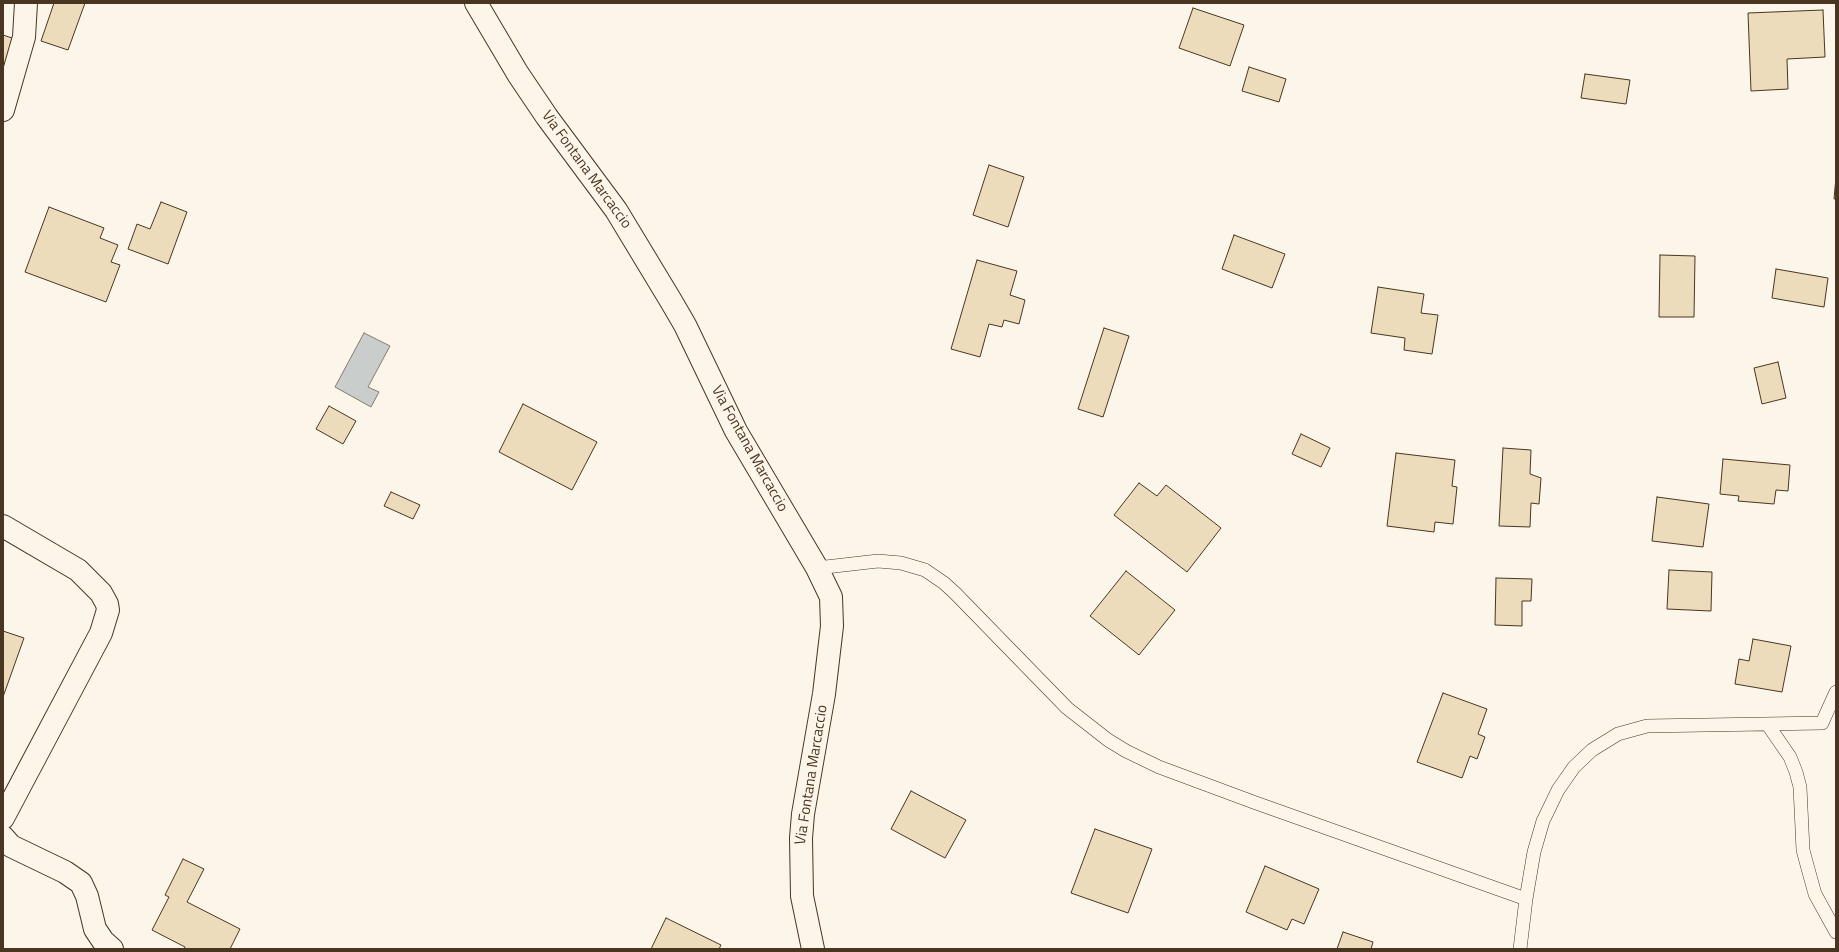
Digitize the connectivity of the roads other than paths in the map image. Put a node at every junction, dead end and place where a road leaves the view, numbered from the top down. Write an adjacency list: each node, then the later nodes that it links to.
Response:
1 (26, 3): 3 (street)
2 (476, 3): 5 (street, Via Fontana Marcaccio)
3 (3, 110)
4 (3, 526): 10 (street)
5 (818, 568): 12 (lane); 15 (street, Via Fontana Marcaccio)
6 (1836, 692): 8 (lane)
7 (1836, 720): 8 (lane)
8 (1822, 722): 9 (lane)
9 (1768, 725): 12 (lane); 13 (lane)
10 (3, 818)
11 (3, 837): 14 (street)
12 (1526, 899): 16 (lane)
13 (1836, 932)
14 (112, 949)
15 (813, 949)
16 (1520, 949)

